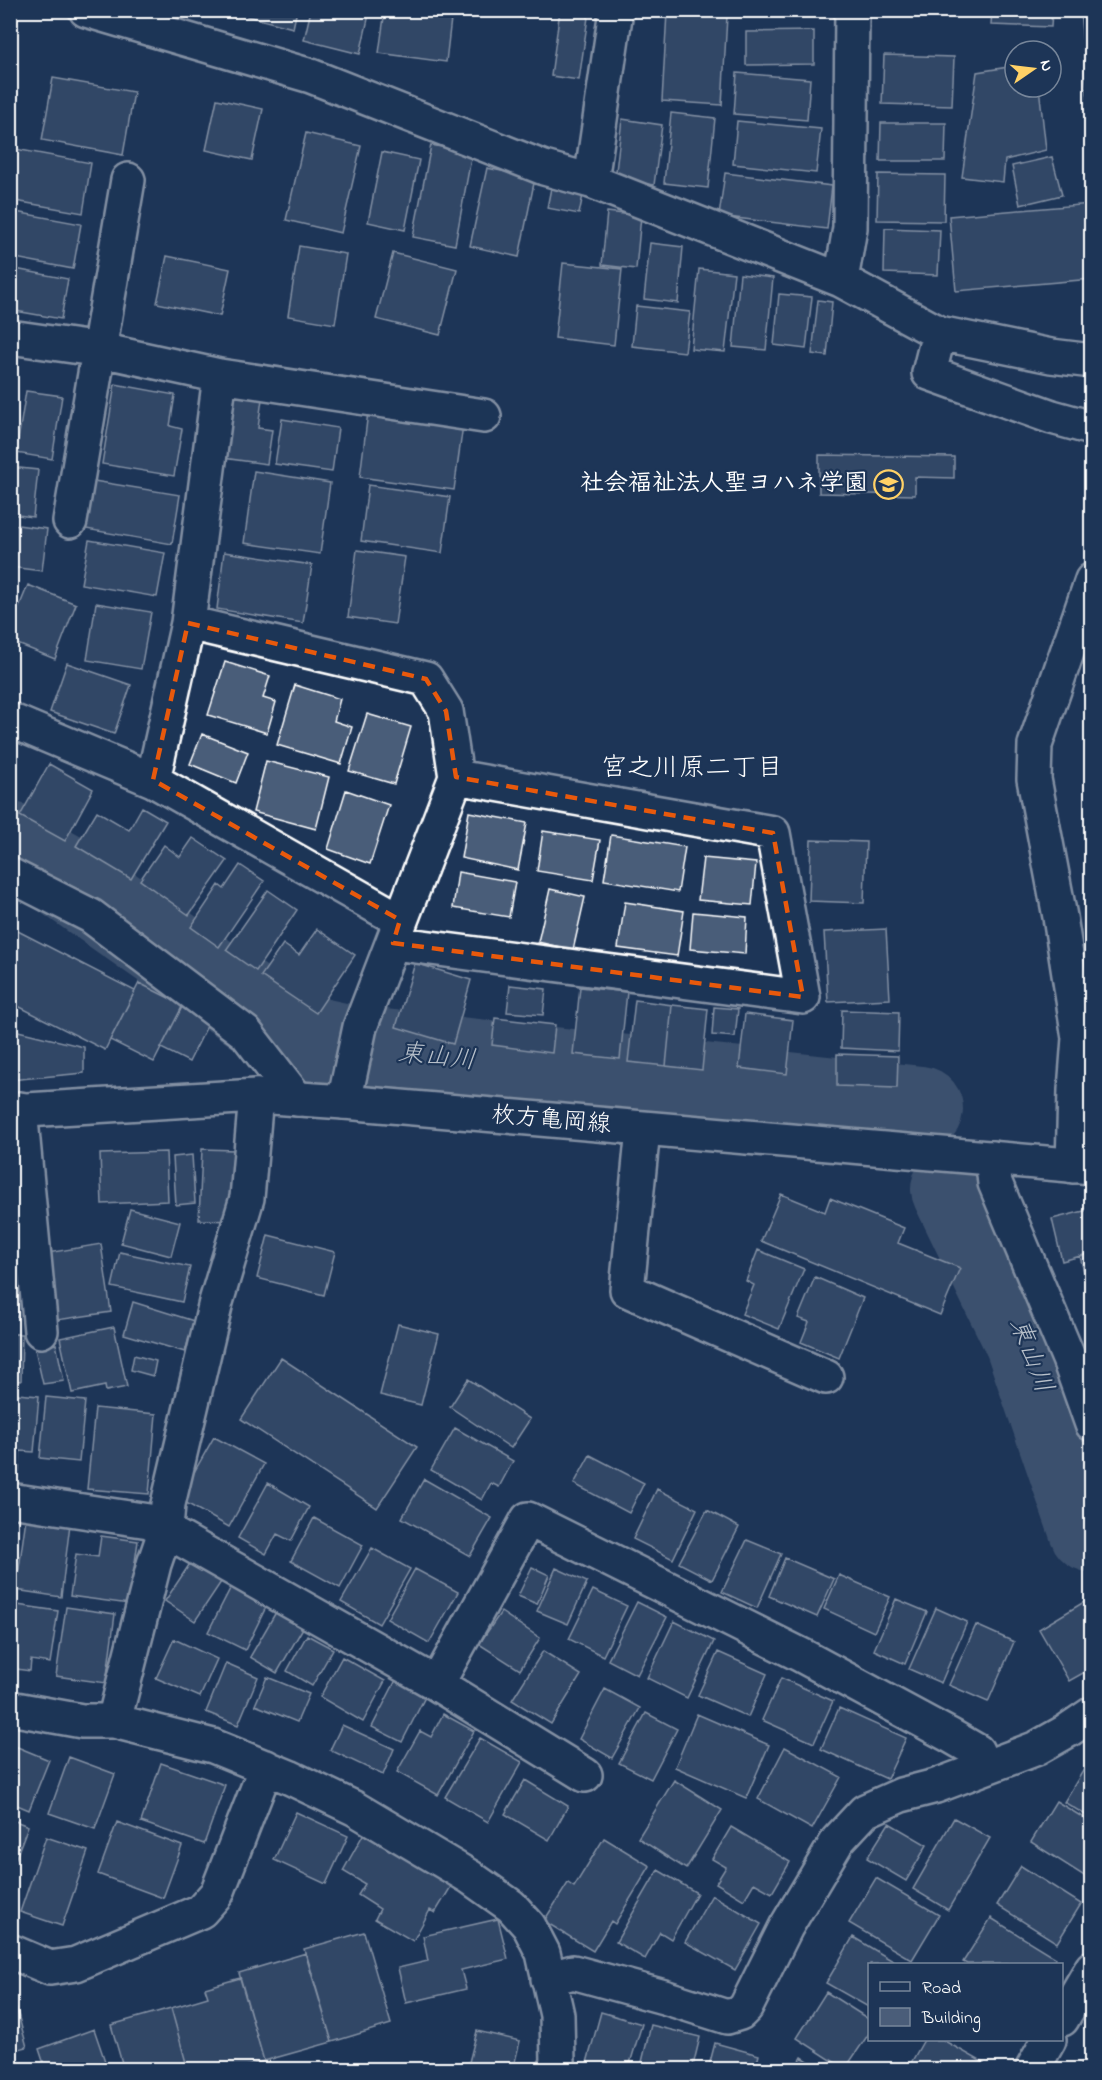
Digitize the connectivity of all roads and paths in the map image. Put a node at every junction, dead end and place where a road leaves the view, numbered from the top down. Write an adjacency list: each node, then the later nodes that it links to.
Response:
1 (86, 10): 5 (street)
2 (616, 10): 5 (street)
3 (852, 10): 6 (street)
4 (128, 180): 9 (street)
5 (591, 181): 6 (street)
6 (841, 280): 7 (street)
7 (939, 333): 10 (street); 13 (street)
8 (10, 337): 9 (street)
9 (101, 350): 11 (street); 14 (street)
10 (1092, 360)
11 (220, 376): 12 (street); 16 (street)
12 (483, 416)
13 (1092, 428)
14 (70, 521)
15 (1092, 580): 28 (street)
16 (188, 623): 18 (street); 19 (street)
17 (10, 720): 19 (street)
18 (456, 777): 21 (street); 21 (street)
19 (153, 780): 21 (street)
20 (10, 875): 23 (street)
21 (397, 931): 24 (street)
22 (256, 1096): 23 (street, 枚方亀岡線); 25 (street, 枚方亀岡線); 33 (street)
23 (297, 1099): 24 (street, 枚方亀岡線)
24 (344, 1102): 26 (street, 枚方亀岡線)
25 (15, 1110): 29 (street)
26 (643, 1129): 27 (street, 枚方亀岡線); 30 (street)
27 (992, 1158): 28 (street, 枚方亀岡線); 31 (street)
28 (1082, 1167)
29 (41, 1331)
30 (826, 1377)
31 (1092, 1424)
32 (10, 1500): 33 (street)
33 (166, 1529): 34 (street); 37 (street)
34 (437, 1684): 39 (street); 40 (street)
35 (10, 1708): 37 (street)
36 (1092, 1714): 39 (street)
37 (114, 1721): 38 (street)
38 (266, 1767): 41 (street); 43 (street)
39 (984, 1768): 43 (street)
40 (585, 1775)
41 (10, 1951)
42 (1092, 1968): 44 (street)
43 (548, 1979): 46 (street)
44 (1063, 2017)
45 (1048, 2041): 47 (street)
46 (555, 2070)
47 (1032, 2070)

